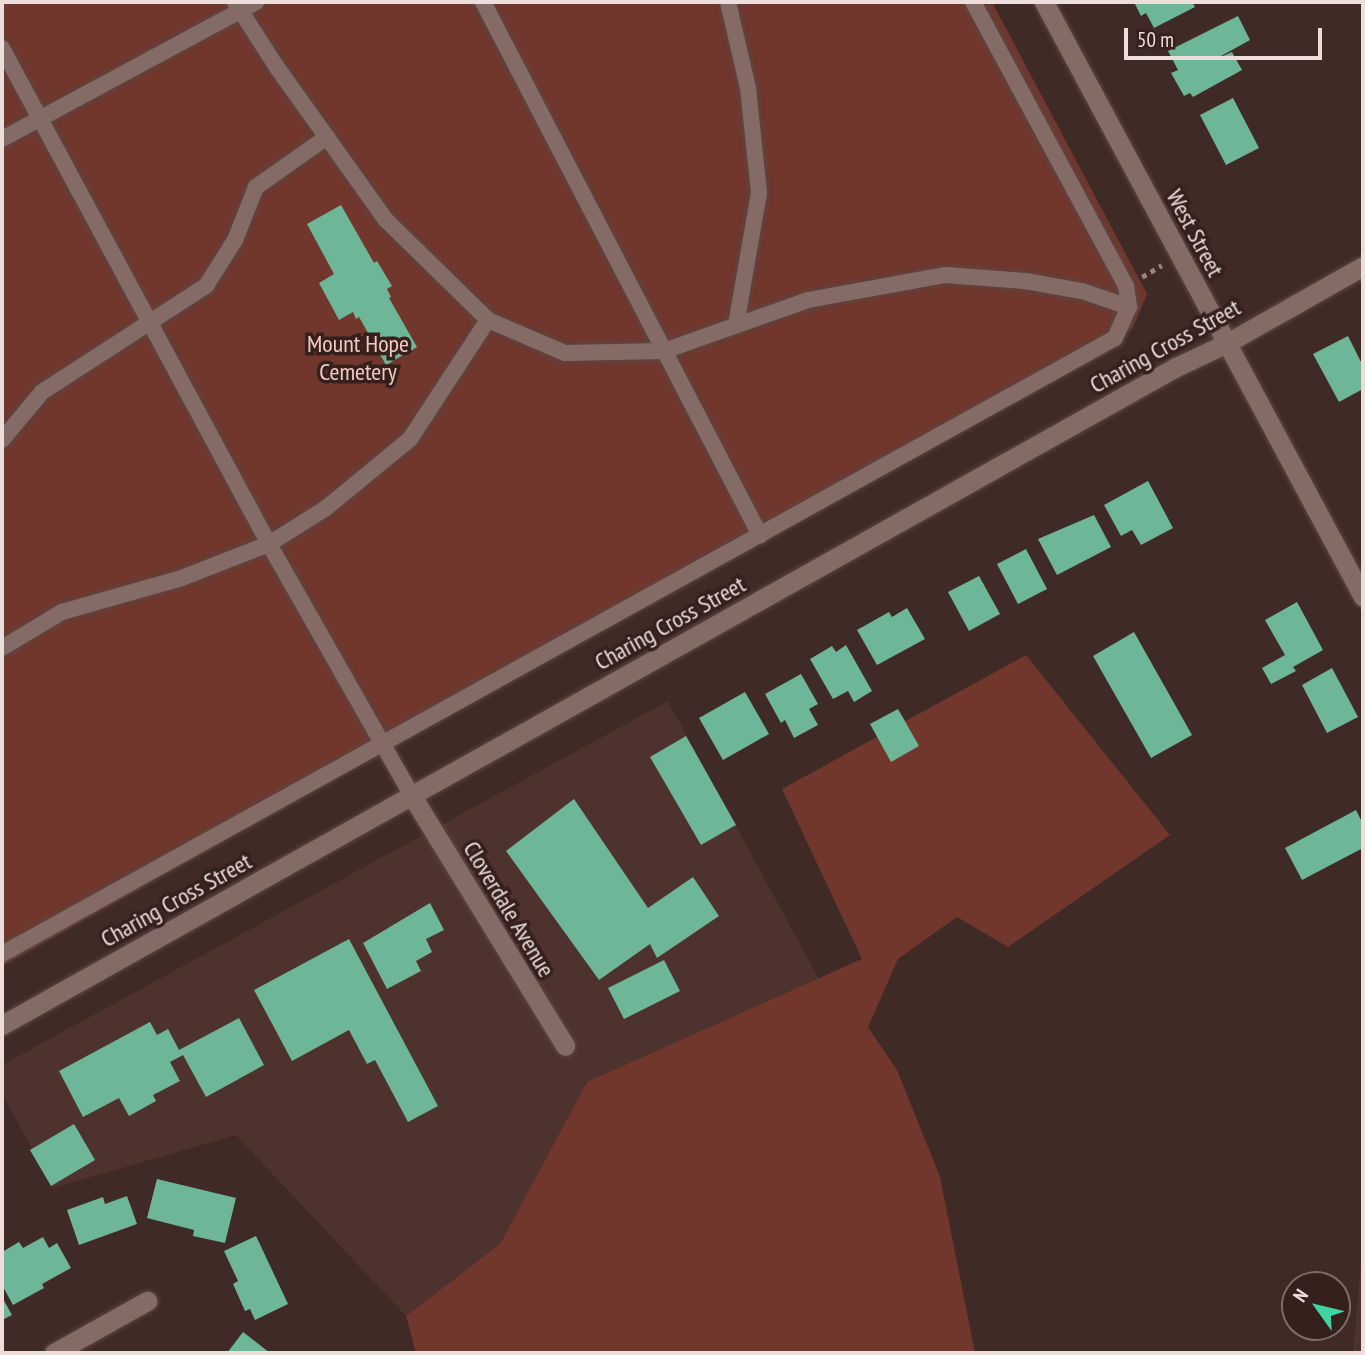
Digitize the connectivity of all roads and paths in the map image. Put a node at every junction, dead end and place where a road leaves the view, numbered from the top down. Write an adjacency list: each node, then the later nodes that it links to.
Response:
1 (256, 2): 6 (lane)
2 (483, 2): 19 (lane)
3 (728, 2): 17 (lane)
4 (973, 2): 13 (lane)
5 (1044, 2): 11 (main road, West Street)
6 (237, 6): 8 (lane); 9 (lane)
7 (2, 48): 8 (lane)
8 (39, 119): 10 (lane); 16 (lane)
9 (327, 137): 15 (lane); 16 (lane)
10 (2, 139)
11 (1180, 255): 13 (path); 18 (main road, West Street)
12 (1363, 266): 18 (main road, Charing Cross Street)
13 (1126, 286): 14 (lane)
14 (1129, 307): 17 (lane); 21 (lane)
15 (488, 320): 19 (lane); 22 (lane)
16 (149, 323): 20 (lane); 22 (lane)
17 (736, 326): 19 (lane)
18 (1227, 343): 23 (main road, West Street); 28 (main road, Charing Cross Street)
19 (664, 351): 21 (lane)
20 (2, 440)
21 (760, 535): 27 (lane)
22 (269, 544): 25 (lane); 27 (lane)
23 (1363, 597)
24 (2, 632): 25 (lane)
25 (19, 638): 26 (lane)
26 (2, 648)
27 (382, 744): 28 (lane); 29 (lane)
28 (412, 796): 30 (main road, Charing Cross Street); 31 (main road, Cloverdale Avenue)
29 (2, 954)
30 (2, 1025)
31 (565, 1046)
32 (147, 1301): 33 (main road)
33 (54, 1353)

